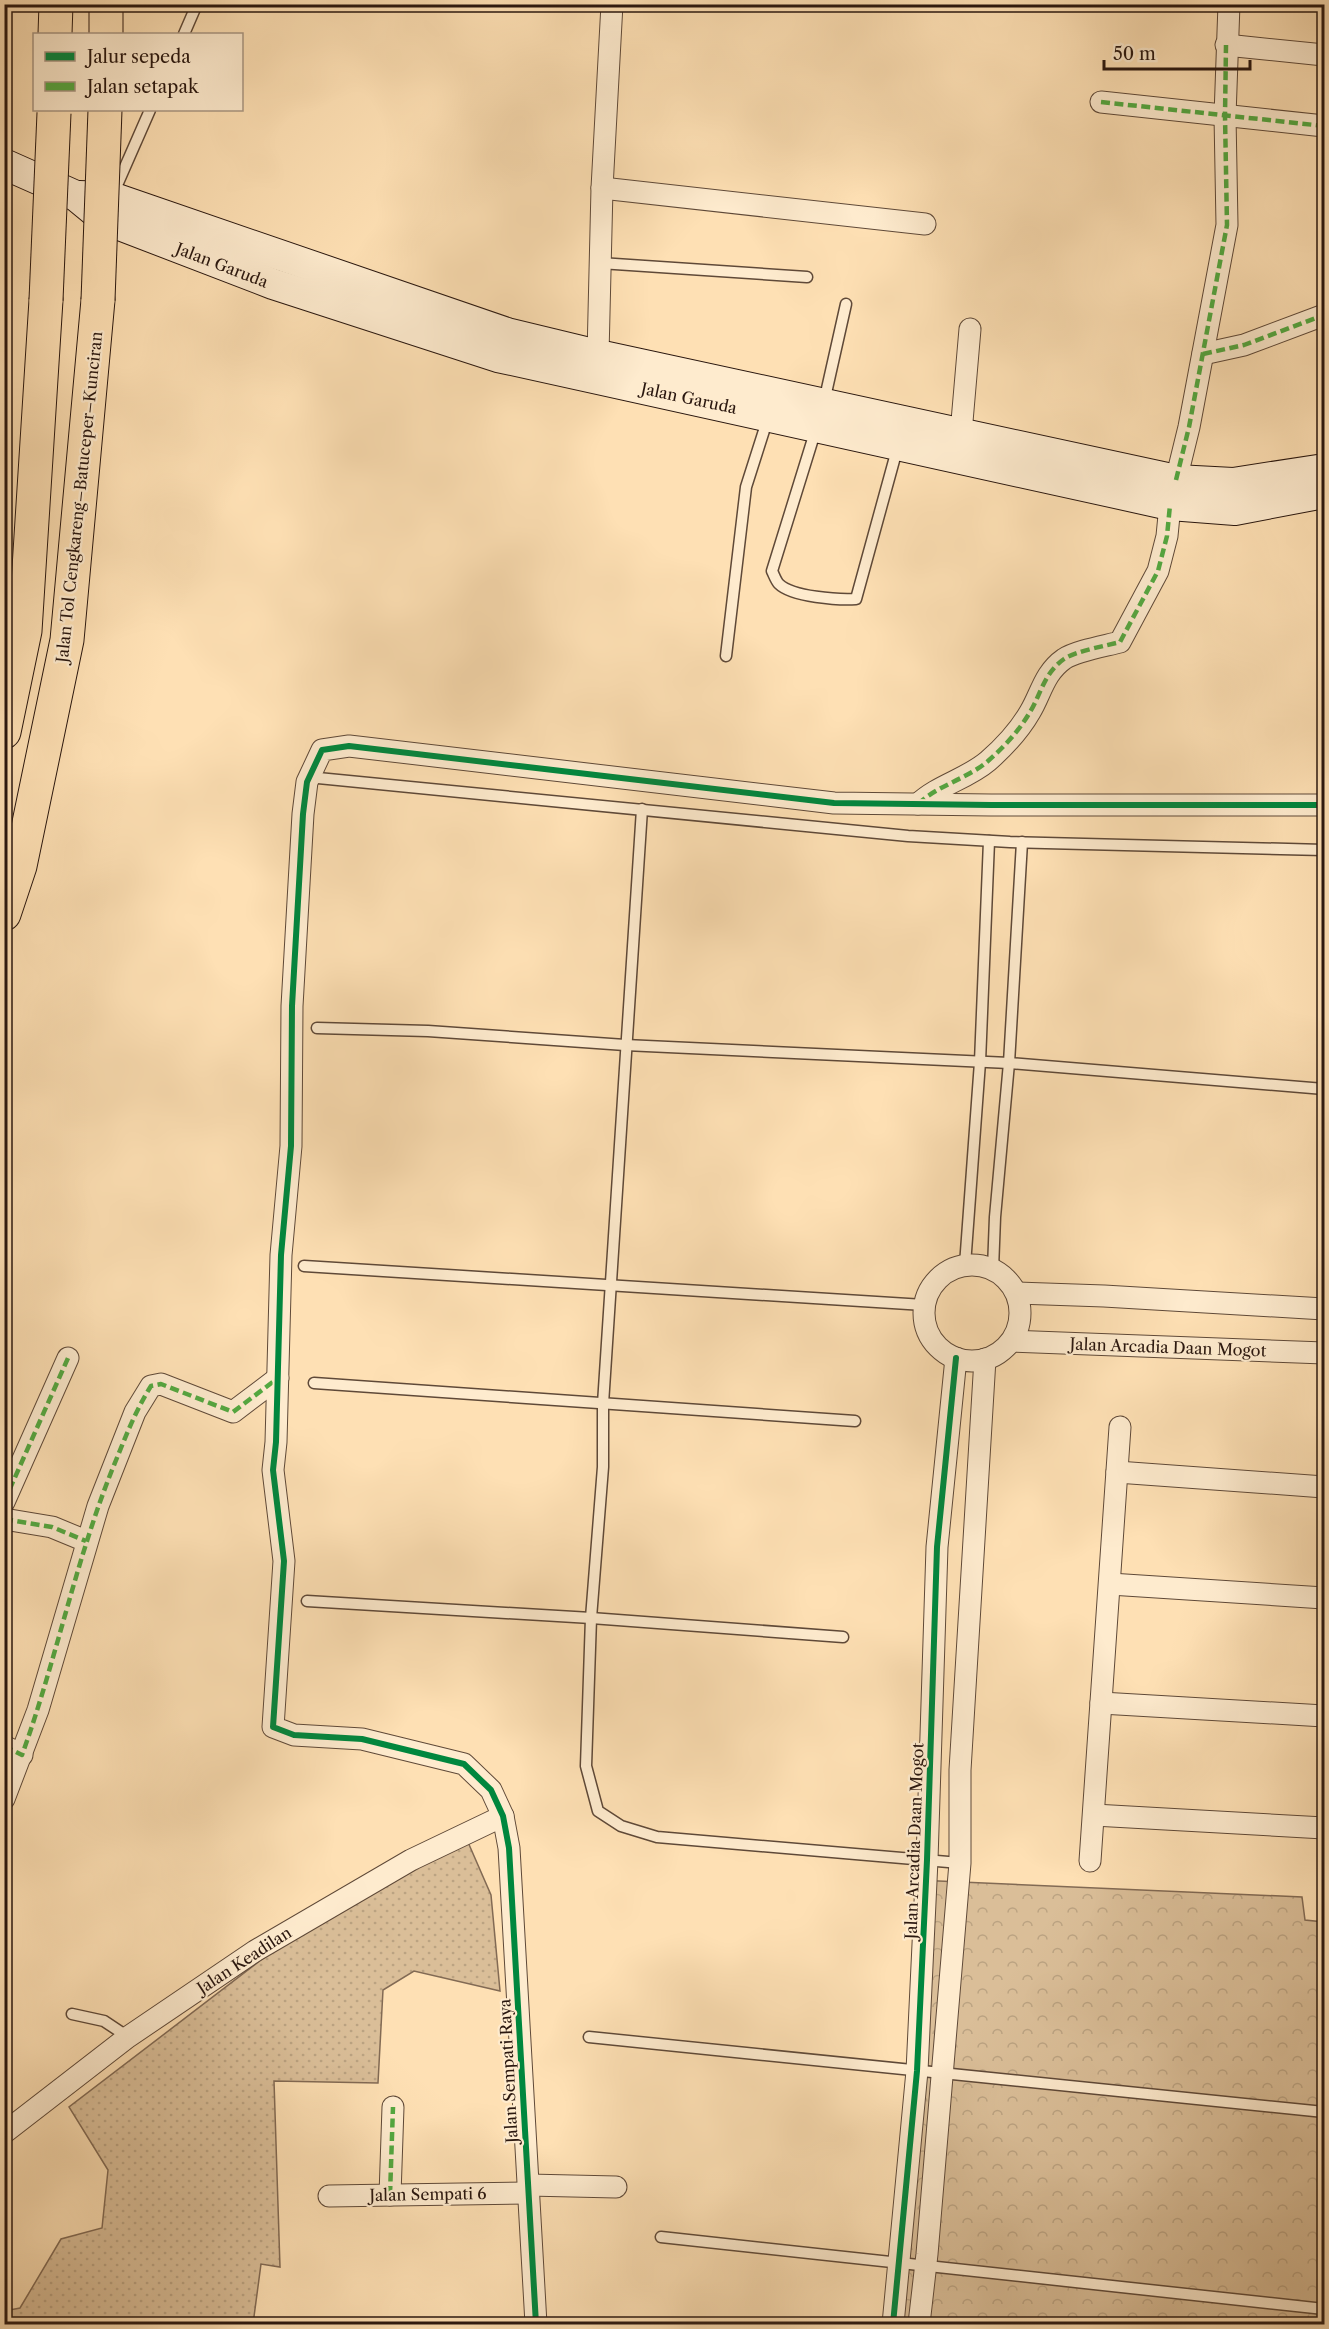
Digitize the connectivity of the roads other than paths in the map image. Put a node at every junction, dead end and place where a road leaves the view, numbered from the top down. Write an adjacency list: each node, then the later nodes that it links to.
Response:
1 (56, 4): 6 (highway)
2 (106, 4): 7 (highway)
3 (197, 4): 8 (lane)
4 (612, 4): 18 (street)
5 (1229, 4): 9 (street)
6 (55, 33)
7 (106, 33)
8 (184, 33)
9 (1226, 45): 10 (street); 15 (street)
10 (1324, 55)
11 (1101, 102): 15 (street)
12 (54, 111): 39 (highway, bridge)
13 (105, 111): 47 (highway, Jalan Tol Cengkareng–Batuceper–Kunciran, bridge)
14 (150, 111): 19 (lane)
15 (1225, 116): 16 (street); 29 (street)
16 (1324, 126)
17 (4, 164): 19 (main road, Jalan Garuda)
18 (602, 188): 20 (street); 22 (street)
19 (108, 208): 21 (main road, Jalan Garuda); 24 (main road, Jalan Garuda)
20 (925, 224)
21 (283, 256): 24 (main road); 28 (main road, Jalan Garuda)
22 (600, 263): 23 (lane); 30 (street)
23 (807, 277)
24 (273, 284): 28 (main road, Jalan Garuda)
25 (846, 304): 31 (lane)
26 (1324, 315): 29 (street)
27 (970, 329): 34 (street)
28 (503, 345): 30 (main road, Jalan Garuda); 32 (main road, Jalan Garuda)
29 (1203, 354): 36 (street)
30 (598, 355): 31 (main road, Jalan Garuda)
31 (820, 414): 32 (main road, Jalan Garuda); 33 (main road, Jalan Garuda); 33 (lane)
32 (769, 415): 38 (lane)
33 (901, 433): 34 (main road, Jalan Garuda); 36 (main road, Jalan Garuda)
34 (961, 433): 36 (main road, Jalan Garuda)
35 (1324, 469): 36 (main road, Jalan Garuda)
36 (1173, 492): 37 (main road, Jalan Garuda); 41 (street)
37 (1324, 493)
38 (726, 656)
39 (4, 732)
40 (318, 778): 43 (lane)
41 (918, 804): 42 (street); 65 (street)
42 (1324, 805)
43 (642, 809): 44 (lane); 49 (lane)
44 (989, 841): 45 (lane); 50 (lane)
45 (1022, 842): 46 (lane); 51 (lane)
46 (1324, 850)
47 (4, 914)
48 (317, 1029): 49 (lane)
49 (626, 1045): 50 (lane); 56 (lane)
50 (980, 1062): 51 (lane); 53 (lane)
51 (1009, 1063): 52 (lane); 55 (lane)
52 (1324, 1089)
53 (965, 1265): 55 (street); 58 (street)
54 (304, 1266): 56 (lane)
55 (993, 1269): 57 (street)
56 (610, 1286): 58 (lane); 67 (lane)
57 (1017, 1293): 59 (street); 60 (street)
58 (924, 1305): 63 (street)
59 (1324, 1309)
60 (1012, 1341): 61 (street, Jalan Arcadia Daan Mogot); 64 (street)
61 (1324, 1353)
62 (68, 1358): 72 (street)
63 (956, 1358): 64 (street); 87 (street, Jalan Arcadia Daan Mogot)
64 (985, 1359): 89 (street)
65 (278, 1378): 74 (street); 85 (street, Jalan Sempati Raya)
66 (314, 1383): 67 (lane)
67 (603, 1404): 68 (lane); 78 (lane)
68 (855, 1421)
69 (1120, 1427): 70 (street)
70 (1117, 1472): 71 (street); 75 (street)
71 (1324, 1487)
72 (4, 1502)
73 (4, 1519): 74 (street)
74 (86, 1542): 82 (street)
75 (1110, 1584): 76 (street); 80 (street)
76 (1324, 1598)
77 (307, 1601): 78 (lane)
78 (591, 1618): 79 (lane); 87 (lane)
79 (843, 1638)
80 (1101, 1703): 81 (street); 84 (street)
81 (1324, 1716)
82 (13, 1751): 83 (street)
83 (4, 1799)
84 (1094, 1815): 86 (street); 88 (street)
85 (503, 1816): 91 (street, Jalan Keadilan); 99 (street, Jalan Sempati Raya)
86 (1324, 1828)
87 (927, 1860): 89 (lane); 93 (street, Jalan Arcadia Daan Mogot)
88 (1090, 1861)
89 (960, 1863): 94 (street)
90 (72, 2014): 91 (lane)
91 (128, 2037): 97 (street, Jalan Keadilan)
92 (589, 2037): 93 (lane)
93 (917, 2071): 94 (lane); 103 (street, Jalan Arcadia Daan Mogot)
94 (942, 2072): 96 (lane); 104 (street)
95 (393, 2107): 100 (street)
96 (1324, 2112)
97 (4, 2133)
98 (616, 2187): 99 (street, Jalan Sempati 6)
99 (528, 2189): 100 (street, Jalan Sempati 6); 106 (street, Jalan Sempati Raya)
100 (390, 2195): 101 (street, Jalan Sempati 6)
101 (329, 2196)
102 (661, 2237): 103 (lane)
103 (899, 2263): 104 (lane); 107 (street, Jalan Arcadia Daan Mogot)
104 (926, 2267): 105 (lane); 108 (street)
105 (1324, 2309)
106 (536, 2325)
107 (893, 2325)
108 (919, 2325)

